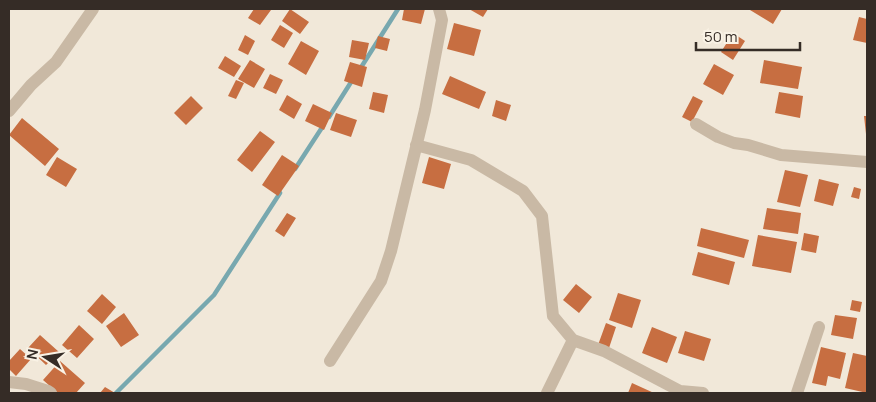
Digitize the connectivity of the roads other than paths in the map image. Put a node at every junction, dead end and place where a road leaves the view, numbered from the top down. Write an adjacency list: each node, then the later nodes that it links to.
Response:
1 (93, 9): 3 (street)
2 (439, 9): 5 (street)
3 (9, 111)
4 (696, 124): 6 (street)
5 (416, 145): 8 (street); 9 (street)
6 (867, 162)
7 (819, 327): 15 (street)
8 (572, 340): 11 (street); 13 (street)
9 (330, 360)
10 (9, 382): 12 (street)
11 (678, 392): 14 (street)
12 (51, 393)
13 (547, 393)
14 (703, 393)
15 (797, 393)

